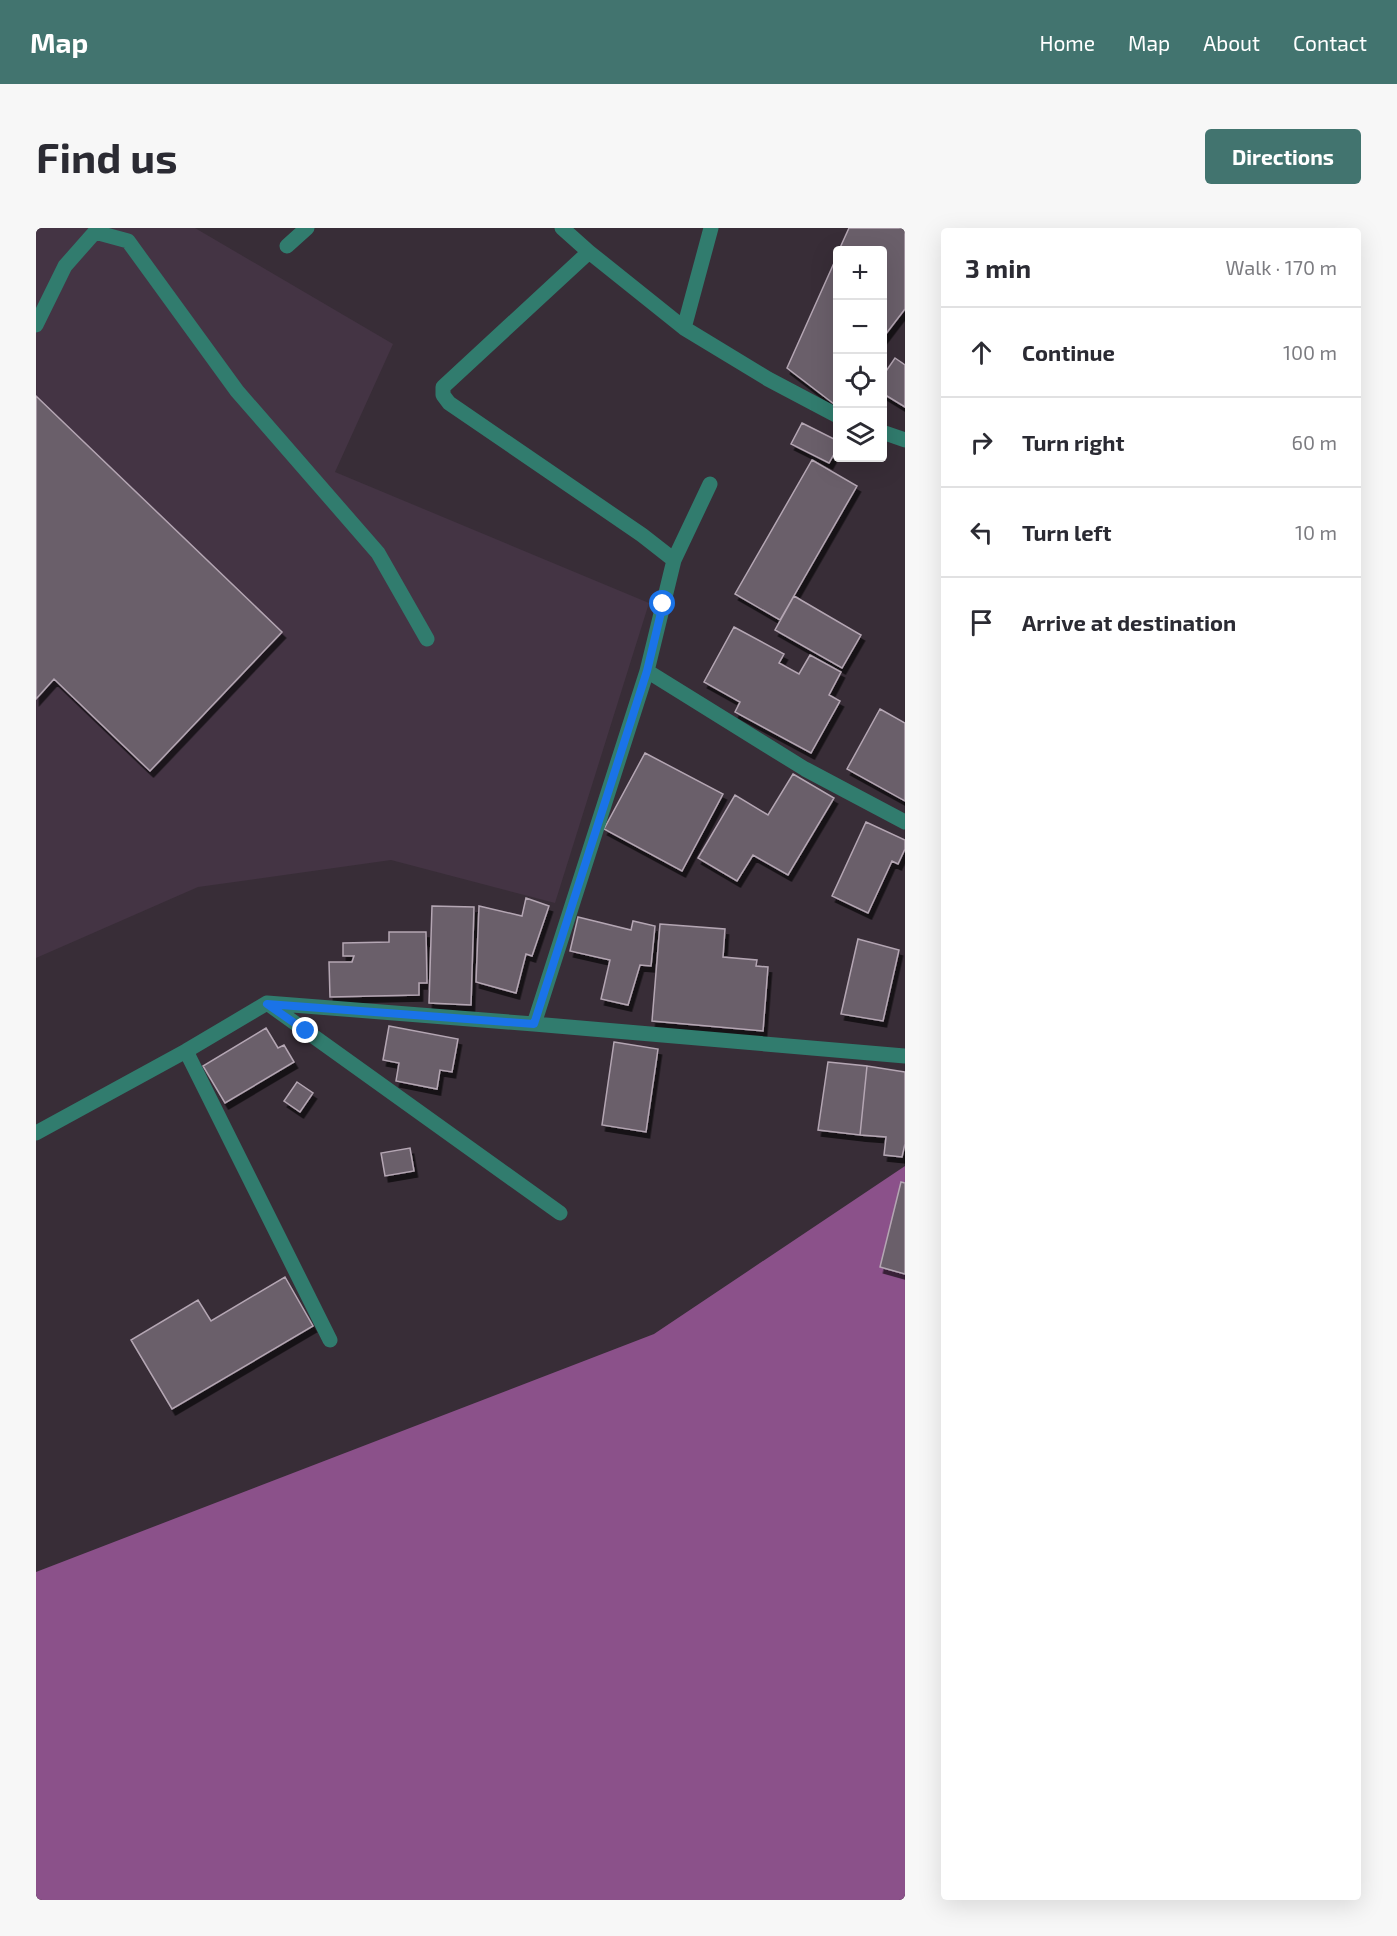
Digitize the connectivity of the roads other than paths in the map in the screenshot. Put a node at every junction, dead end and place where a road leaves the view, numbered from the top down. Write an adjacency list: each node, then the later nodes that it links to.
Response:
1 (307, 228): 4 (street)
2 (562, 228): 5 (street)
3 (711, 228): 7 (street)
4 (287, 246)
5 (589, 252): 7 (street); 12 (street)
6 (36, 325): 13 (street)
7 (684, 327): 8 (street)
8 (833, 414)
9 (887, 434): 10 (street)
10 (905, 440)
11 (710, 484): 12 (street)
12 (674, 560): 14 (street)
13 (427, 639)
14 (647, 671): 15 (street); 17 (street)
15 (905, 822)
16 (267, 1004): 17 (street); 18 (street); 21 (street)
17 (534, 1024): 19 (street)
18 (186, 1051): 20 (street); 22 (street)
19 (905, 1056)
20 (36, 1133)
21 (560, 1213)
22 (330, 1340)

